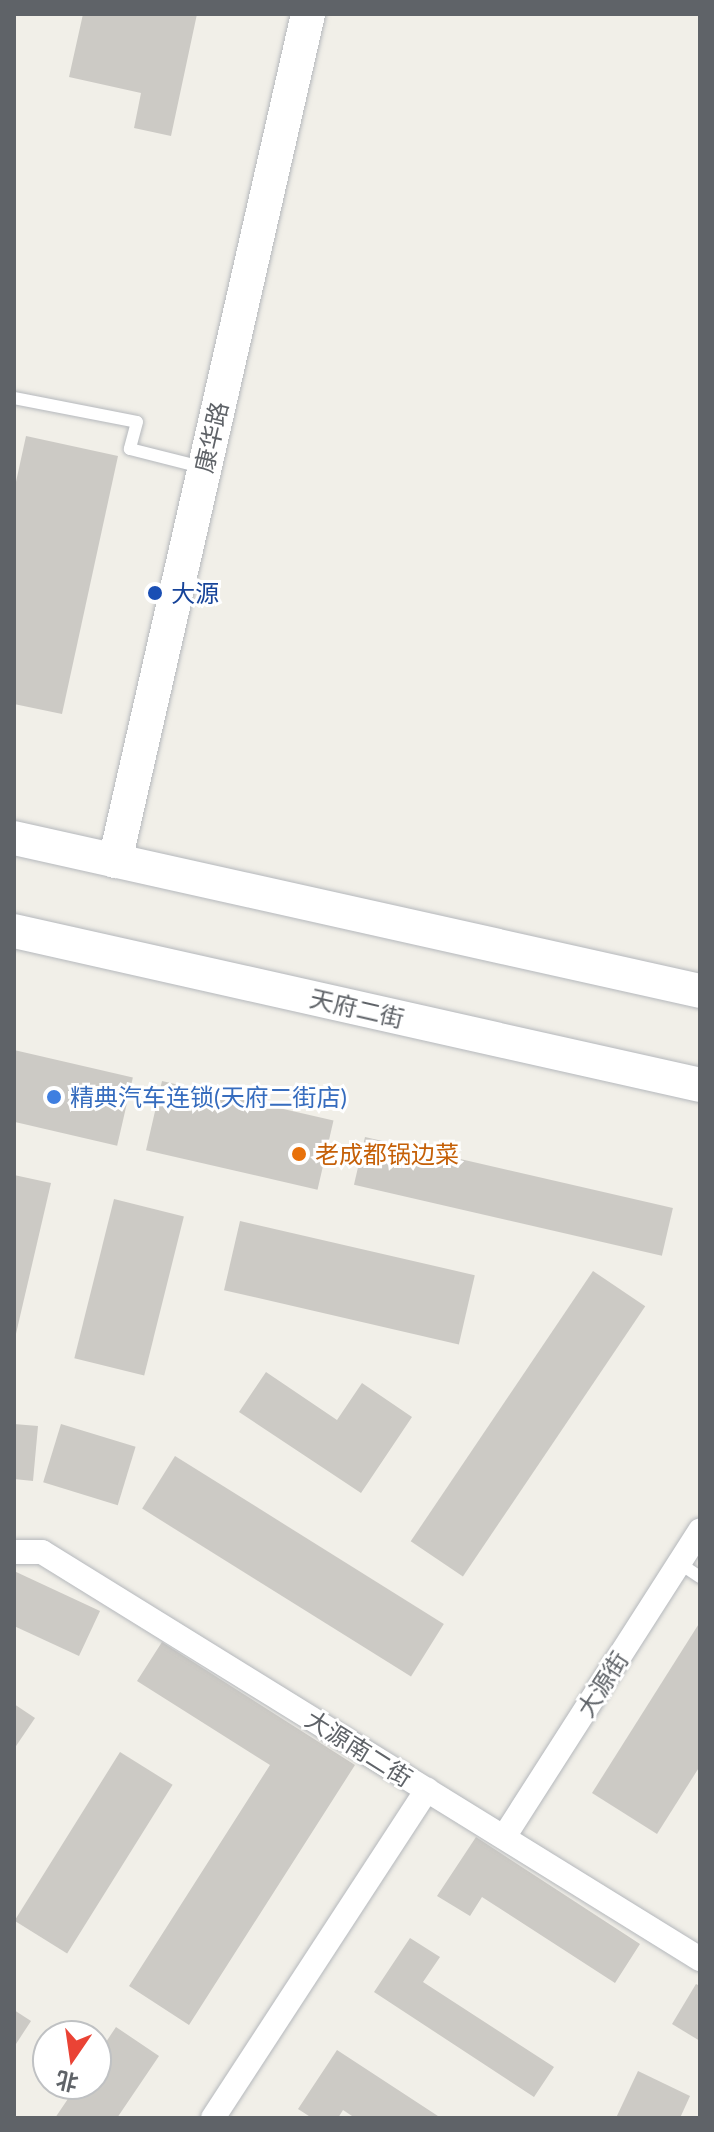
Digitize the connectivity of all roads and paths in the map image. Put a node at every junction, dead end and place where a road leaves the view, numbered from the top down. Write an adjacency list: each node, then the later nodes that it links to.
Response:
1 (308, 14): 3 (main road, 康华路)
2 (14, 398): 3 (lane)
3 (204, 468): 5 (main road, 康华路)
4 (14, 838): 5 (main road)
5 (115, 861): 7 (main road)
6 (14, 931): 8 (main road, 天府二街)
7 (700, 991)
8 (700, 1085)
9 (700, 1530): 11 (street, 大源街)
10 (14, 1552): 13 (street, 大源南二街)
11 (679, 1563): 12 (lane); 14 (street, 大源街)
12 (700, 1577)
13 (427, 1790): 14 (street, 大源南二街); 16 (street)
14 (504, 1837): 15 (street, 大源南二街)
15 (700, 1959)
16 (213, 2118)

